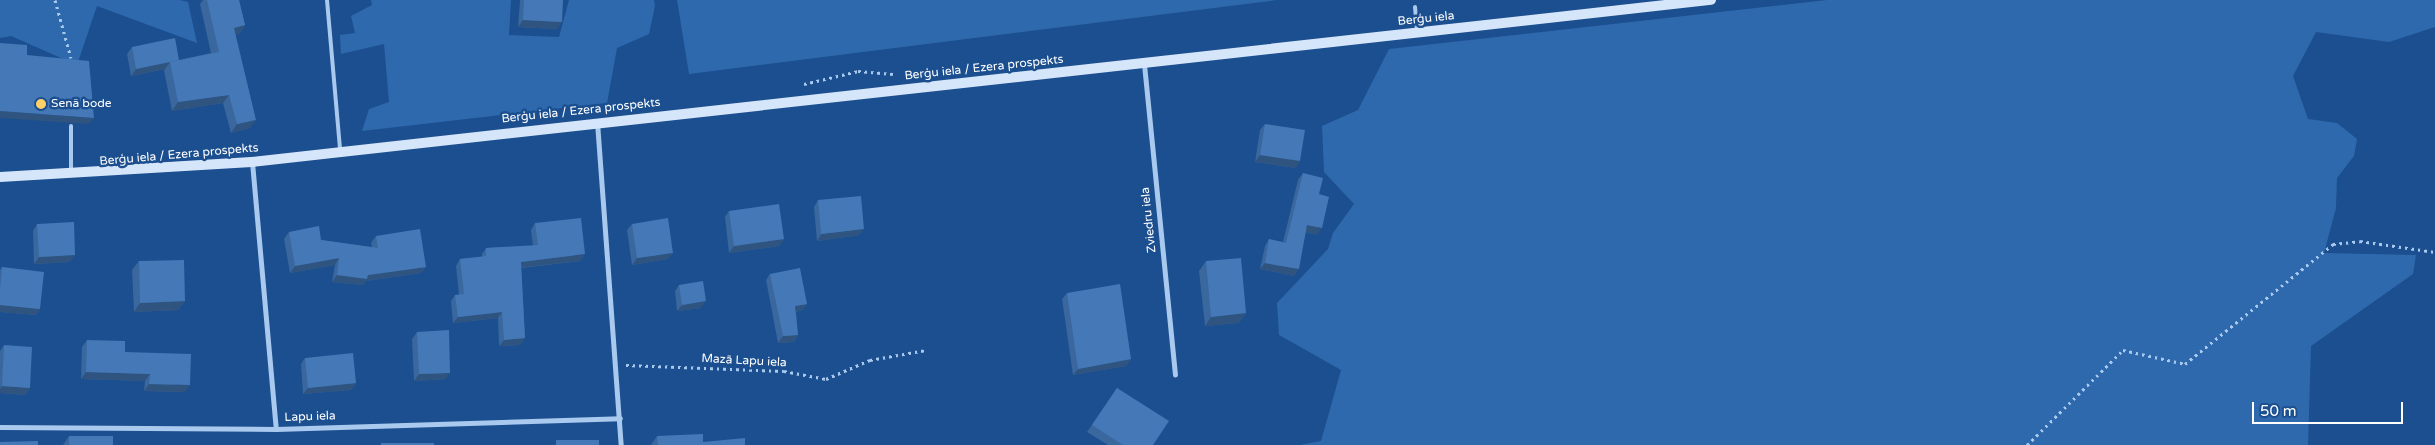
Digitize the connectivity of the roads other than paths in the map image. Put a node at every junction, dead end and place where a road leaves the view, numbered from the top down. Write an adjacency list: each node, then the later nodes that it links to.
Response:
1 (327, 0): 8 (lane)
2 (1711, 0): 4 (main road, Berģu iela)
3 (1415, 7): 4 (lane)
4 (1417, 33): 5 (main road, Berģu iela)
5 (1144, 64): 6 (main road, Berģu iela / Ezera prospekts); 14 (street, Zviedru iela)
6 (597, 122): 8 (main road, Berģu iela / Ezera prospekts); 15 (street)
7 (71, 126): 11 (lane)
8 (340, 150): 9 (main road, Berģu iela / Ezera prospekts)
9 (252, 162): 11 (main road, Berģu iela / Ezera prospekts); 17 (street)
10 (0, 170): 13 (main road)
11 (71, 176): 13 (main road, Berģu iela / Ezera prospekts)
12 (0, 177): 13 (main road, Berģu iela / Ezera prospekts)
13 (22, 178)
14 (1175, 374)
15 (620, 418): 17 (street, Lapu iela); 18 (street)
16 (0, 427): 17 (street, Lapu iela)
17 (276, 428)
18 (621, 445)

